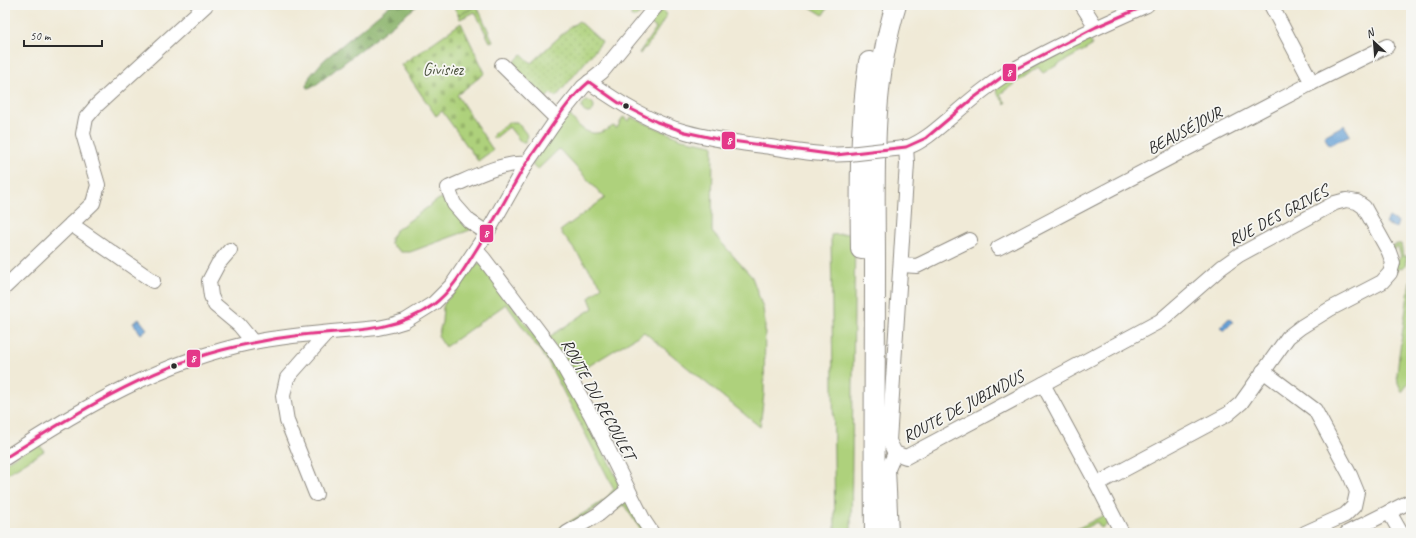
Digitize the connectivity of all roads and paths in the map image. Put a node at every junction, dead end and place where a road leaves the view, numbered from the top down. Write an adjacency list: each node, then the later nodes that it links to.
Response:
1 (206, 5): 16 (street)
2 (657, 5): 11 (street)
3 (882, 5): 38 (highway)
4 (896, 5): 39 (highway)
5 (1082, 5): 8 (street)
6 (1147, 5): 8 (street)
7 (1271, 5): 12 (street)
8 (1096, 27): 14 (street)
9 (1387, 46): 12 (street, BEAUSÉJOUR)
10 (502, 65): 13 (street)
11 (589, 82): 13 (street); 14 (street, bridge)
12 (1312, 83): 19 (street, BEAUSÉJOUR)
13 (557, 119): 15 (street)
14 (906, 147): 22 (street, ROUTE DE JUBINDUS)
15 (526, 164): 17 (street); 17 (street)
16 (71, 224): 23 (street); 24 (street)
17 (487, 233): 21 (street)
18 (970, 240): 22 (street)
19 (998, 248)
20 (230, 250): 26 (street)
21 (476, 250): 25 (street); 32 (street, ROUTE DU RECOULET)
22 (901, 265): 29 (street, ROUTE DE JUBINDUS)
23 (153, 281)
24 (5, 287)
25 (327, 333): 26 (street); 33 (street)
26 (253, 342): 30 (street)
27 (1263, 371): 28 (street, RUE DES GRIVES); 31 (street, RUE DES GRIVES); 42 (street)
28 (1043, 384): 29 (street, ROUTE DE JUBINDUS); 31 (street, ROUTE DE JUBINDUS)
29 (895, 452): 40 (street)
30 (5, 458)
31 (1097, 484): 41 (street, ROUTE DE JUBINDUS)
32 (628, 490): 36 (street); 37 (street, ROUTE DU RECOULET)
33 (316, 494)
34 (1411, 501): 35 (street)
35 (1389, 512): 43 (street); 44 (street)
36 (567, 533)
37 (652, 533)
38 (862, 533)
39 (875, 533)
40 (891, 533)
41 (1122, 533)
42 (1305, 533)
43 (1347, 533)
44 (1401, 533)

